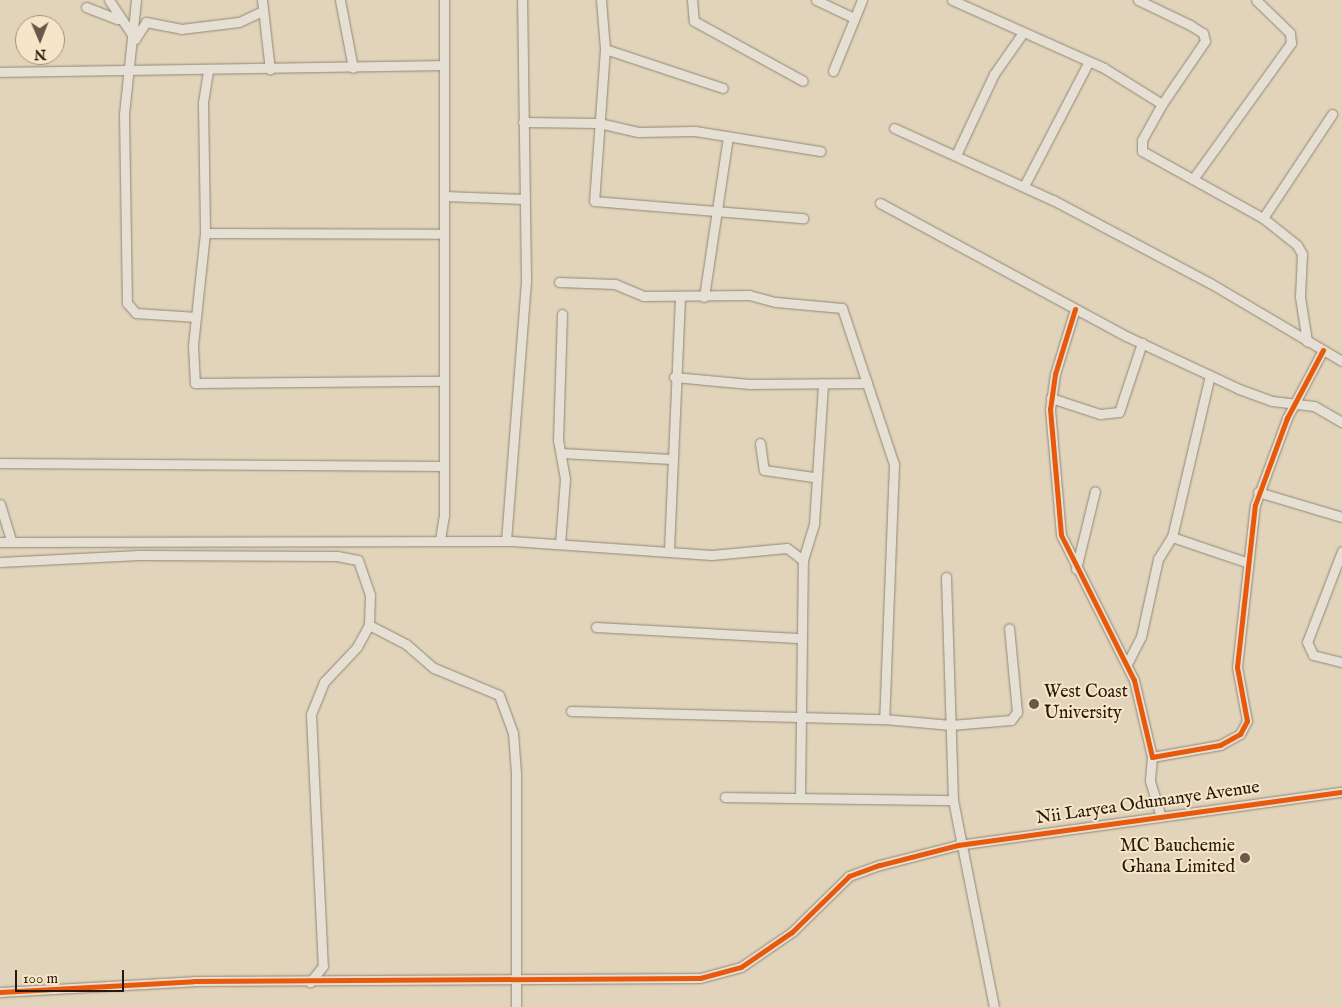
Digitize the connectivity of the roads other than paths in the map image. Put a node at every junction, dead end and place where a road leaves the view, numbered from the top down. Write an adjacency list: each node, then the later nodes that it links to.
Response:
1 (109, 0): 17 (street)
2 (136, 0): 19 (street)
3 (262, 0): 15 (street)
4 (340, 0): 23 (street)
5 (444, 0): 22 (street)
6 (522, 0): 33 (street)
7 (601, 0): 20 (street)
8 (692, 0): 29 (street)
9 (816, 0): 16 (street)
10 (862, 0): 16 (street)
11 (952, 0): 18 (street)
12 (1138, 0): 31 (street)
13 (1256, 0): 39 (street)
14 (86, 7): 17 (street)
15 (263, 11): 19 (street); 24 (street)
16 (854, 18): 26 (street)
17 (120, 22): 19 (street)
18 (1022, 34): 21 (street); 38 (street)
19 (135, 39): 28 (street)
20 (605, 49): 30 (street); 34 (street)
21 (1088, 63): 31 (street); 40 (street)
22 (444, 65): 23 (street); 41 (street)
23 (353, 68): 24 (street)
24 (270, 70): 25 (street)
25 (208, 71): 28 (street); 47 (street)
26 (833, 71)
27 (0, 72): 28 (street)
28 (130, 72): 54 (street)
29 (803, 81)
30 (723, 88)
31 (1162, 104): 39 (street)
32 (1332, 114): 46 (street)
33 (523, 122): 34 (street); 42 (street)
34 (599, 123): 36 (street); 44 (street)
35 (894, 128): 38 (street)
36 (728, 137): 37 (street); 44 (street)
37 (820, 151)
38 (956, 153): 40 (street)
39 (1193, 179): 46 (street)
40 (1024, 186): 55 (street)
41 (444, 196): 42 (street); 48 (street)
42 (524, 199): 83 (street)
43 (880, 203): 52 (street)
44 (716, 213): 45 (street); 51 (street)
45 (804, 218)
46 (1263, 218): 55 (street)
47 (205, 233): 48 (street); 54 (street)
48 (444, 234): 61 (street)
49 (559, 282): 50 (street)
50 (680, 297): 51 (street); 60 (street)
51 (704, 298): 63 (street)
52 (1075, 309): 56 (street); 64 (street)
53 (562, 314): 68 (street)
54 (196, 317): 61 (street)
55 (1307, 341): 57 (street)
56 (1142, 343): 59 (street); 64 (street)
57 (1323, 350): 58 (street); 65 (street)
58 (1342, 361)
59 (1210, 375): 65 (street); 79 (street)
60 (674, 377): 62 (street); 69 (street)
61 (444, 381): 72 (street)
62 (823, 383): 63 (street); 74 (street)
63 (868, 383): 100 (street)
64 (1051, 398): 90 (street)
65 (1294, 403): 66 (street); 76 (street)
66 (1342, 422)
67 (760, 443): 74 (street)
68 (562, 453): 69 (street); 84 (street)
69 (671, 459): 85 (street)
70 (0, 463): 71 (street)
71 (10, 463): 72 (street); 73 (street)
72 (442, 466): 80 (street)
73 (0, 471)
74 (814, 477): 87 (street)
75 (1095, 491): 90 (street)
76 (1258, 492): 78 (street); 89 (street)
77 (0, 504): 81 (street)
78 (1342, 517)
79 (1172, 537): 89 (street); 97 (street)
80 (440, 540): 81 (street); 83 (street)
81 (11, 541): 82 (street)
82 (0, 542)
83 (506, 542): 84 (street)
84 (560, 544): 85 (street)
85 (669, 550): 87 (street)
86 (1342, 551): 96 (street)
87 (802, 560): 95 (street)
88 (0, 562): 92 (street)
89 (1246, 562): 102 (street)
90 (1076, 569): 97 (street)
91 (946, 577): 101 (street)
92 (369, 625): 109 (street); 110 (street)
93 (596, 627): 95 (street)
94 (1008, 628): 101 (street)
95 (802, 638): 99 (street)
96 (1342, 662)
97 (1127, 664): 102 (street)
98 (571, 711): 99 (street)
99 (803, 716): 100 (street); 105 (street)
100 (884, 719): 101 (street)
101 (951, 725): 106 (street)
102 (1152, 757): 107 (street)
103 (1342, 792): 107 (street, Nii Laryea Odumanye Avenue)
104 (725, 797): 105 (street)
105 (800, 798): 106 (street)
106 (953, 800): 108 (street)
107 (1160, 814): 108 (street, Nii Laryea Odumanye Avenue)
108 (958, 845): 109 (street, Nii Laryea Odumanye Avenue); 113 (street)
109 (516, 981): 110 (street, Nii Laryea Odumanye Avenue); 112 (street)
110 (310, 982): 111 (street, Nii Laryea Odumanye Avenue)
111 (0, 992)
112 (516, 1007)
113 (994, 1007)

